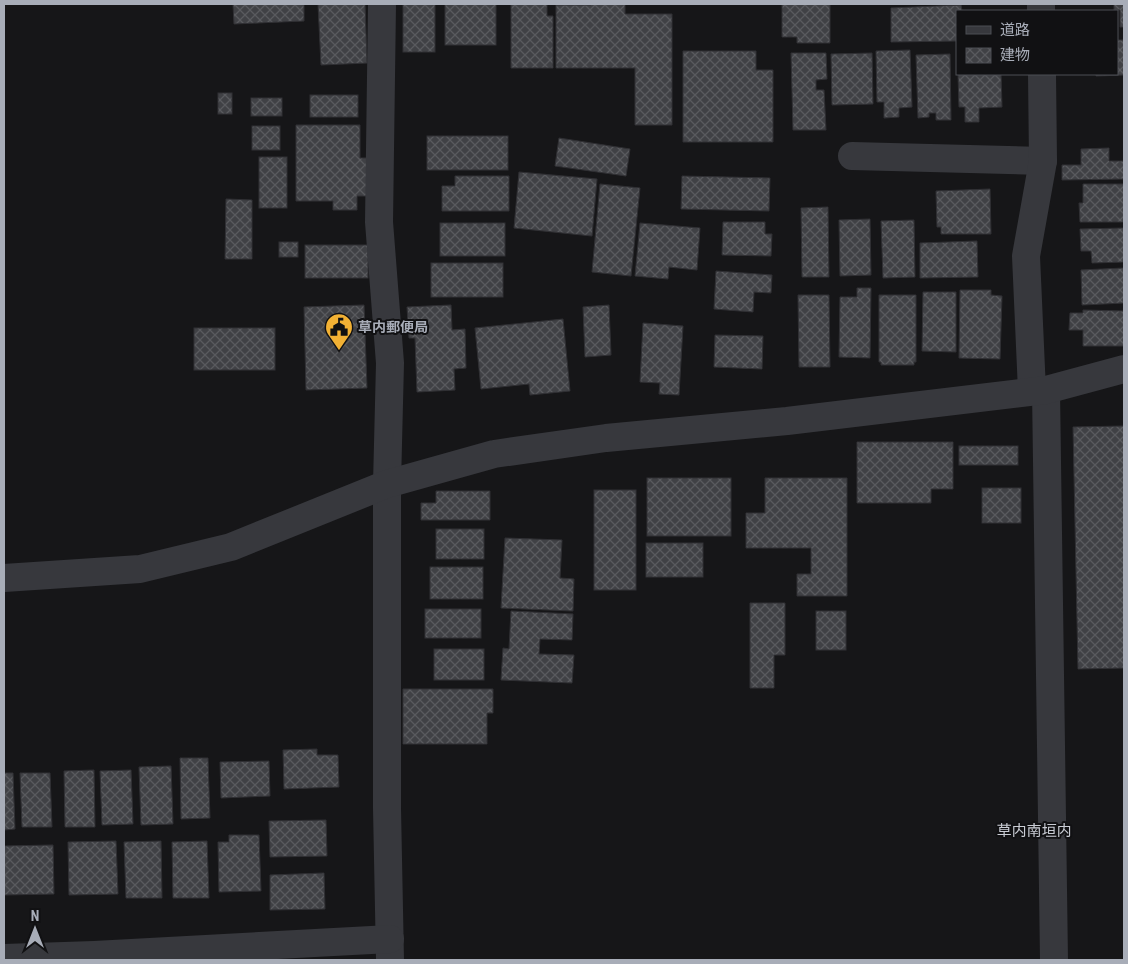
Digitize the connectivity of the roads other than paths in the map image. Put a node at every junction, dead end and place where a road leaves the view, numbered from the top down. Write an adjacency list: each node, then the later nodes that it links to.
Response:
1 (382, 4): 7 (street)
2 (1042, 75): 4 (street)
3 (852, 156): 4 (street)
4 (1043, 162): 6 (street)
5 (1124, 370): 6 (street)
6 (1039, 391): 7 (street); 12 (street)
7 (387, 484): 8 (street); 9 (street)
8 (4, 578)
9 (390, 950): 11 (street)
10 (4, 958): 11 (street)
11 (94, 958)
12 (1054, 960)

